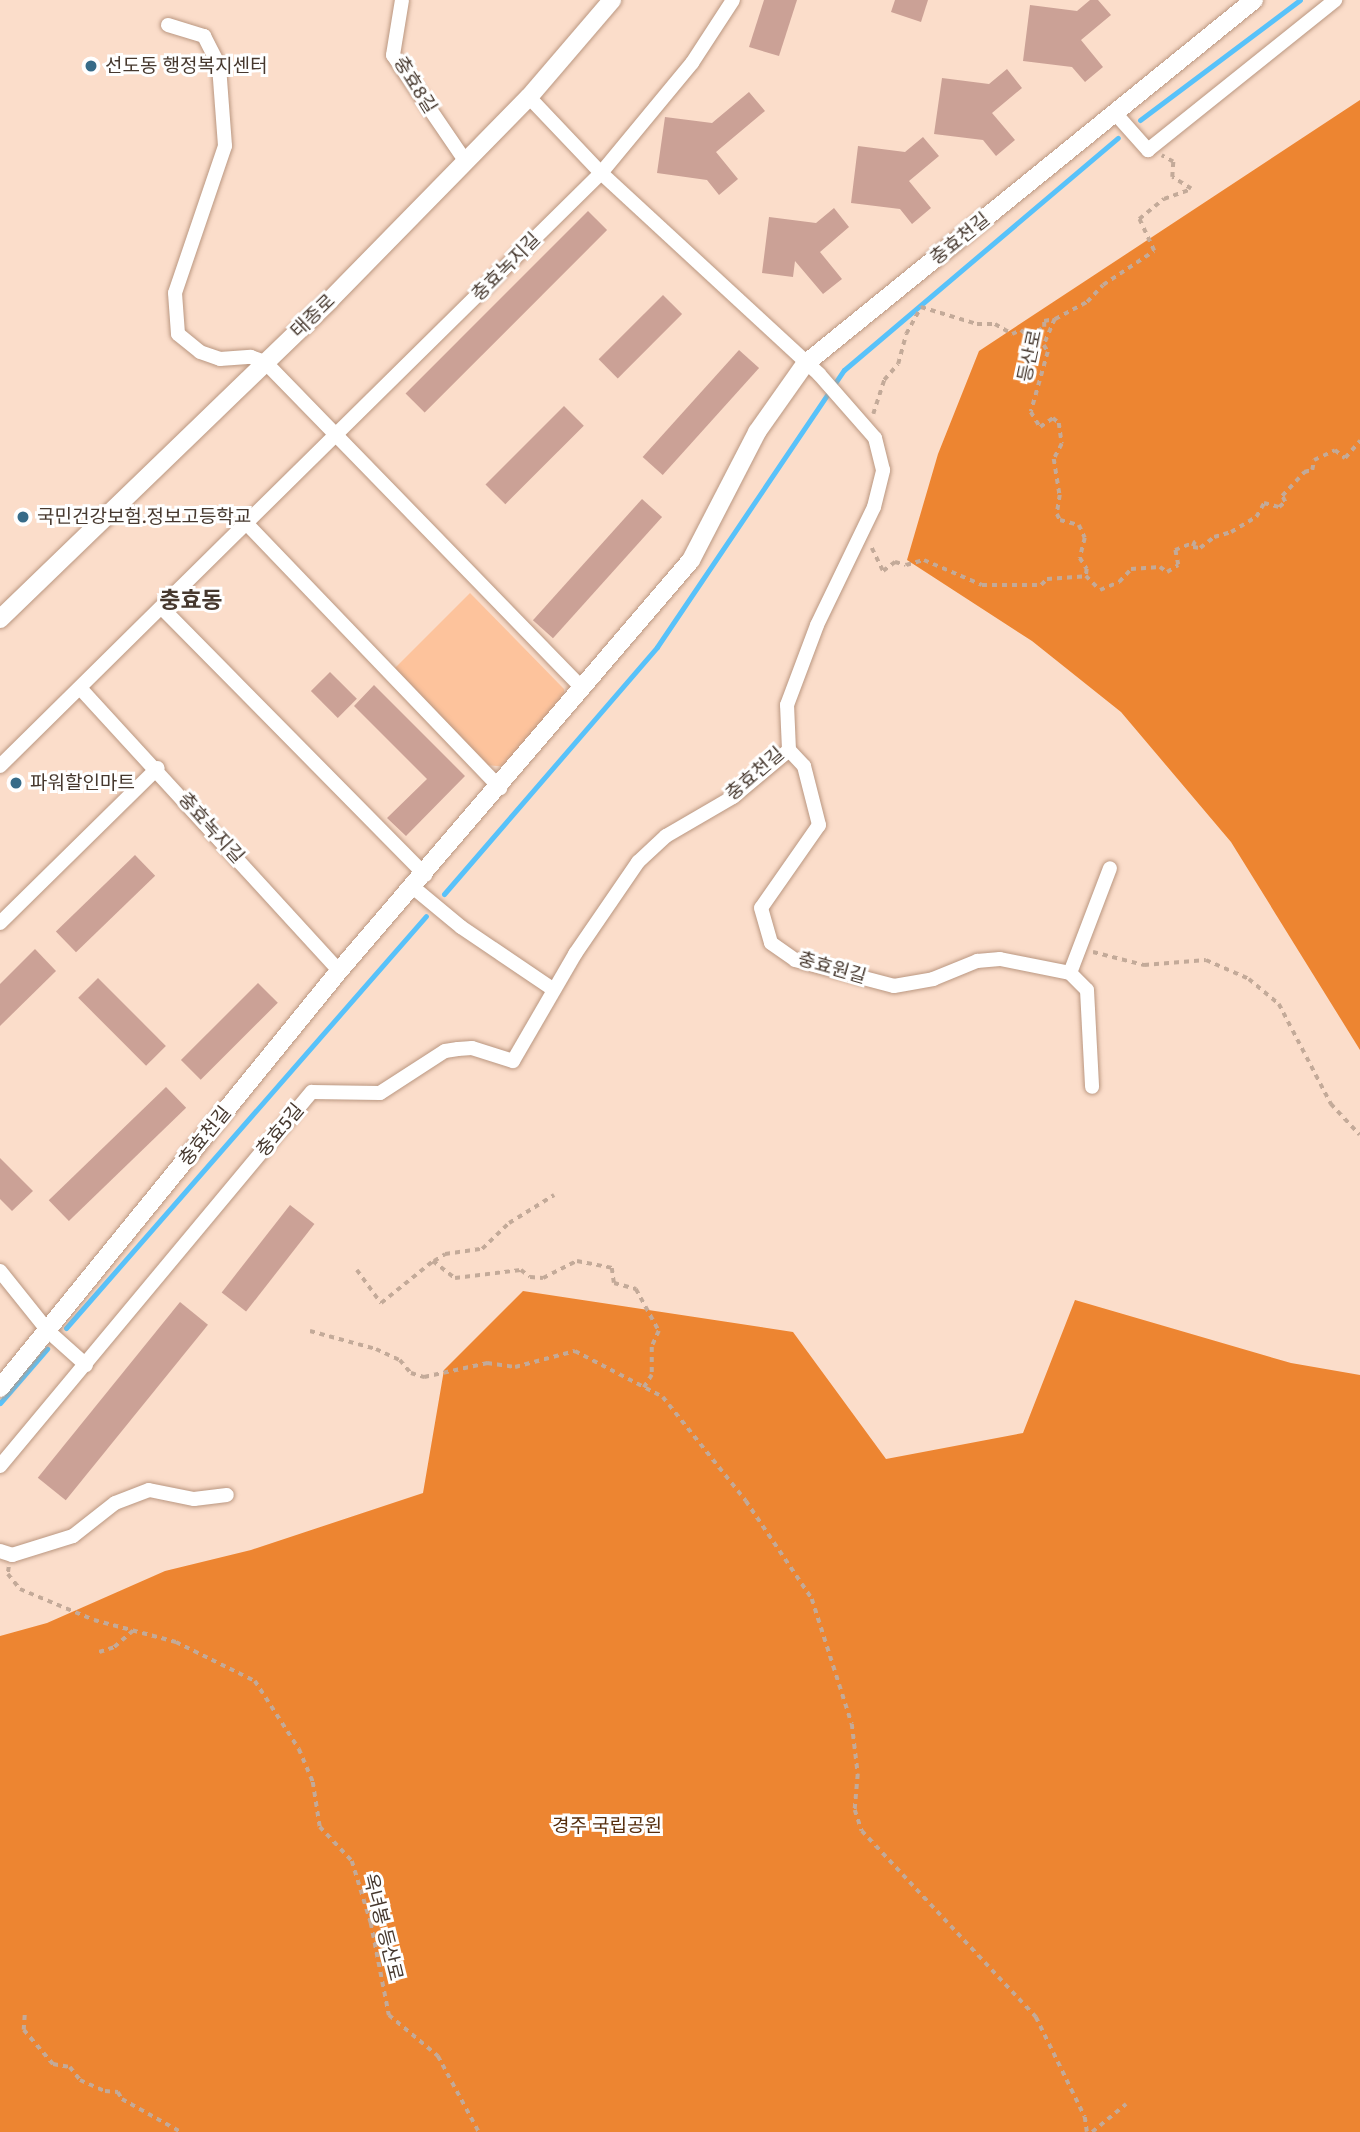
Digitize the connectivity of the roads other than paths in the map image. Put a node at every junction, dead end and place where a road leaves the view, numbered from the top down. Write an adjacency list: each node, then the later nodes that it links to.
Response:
1 (402, 0): 9 (street, 충효8길)
2 (612, 0): 7 (street, 태종로)
3 (733, 0): 10 (street, 충효녹지길)
4 (1254, 0): 8 (street, 충효천길)
5 (1335, 0): 8 (street)
6 (168, 25): 11 (street)
7 (529, 97): 9 (street, 태종로); 10 (street)
8 (1115, 113): 12 (street, 충효천길)
9 (466, 162): 11 (street, 태종로)
10 (601, 173): 12 (street); 13 (street, 충효녹지길)
11 (265, 362): 13 (street); 16 (street, 태종로)
12 (805, 364): 18 (street, 충효천길); 19 (street, 충효천길)
13 (336, 436): 14 (street, 충효녹지길); 18 (street)
14 (247, 524): 15 (street, 충효녹지길); 22 (street)
15 (162, 608): 17 (street, 충효녹지길); 24 (street)
16 (0, 620)
17 (80, 688): 20 (street, 충효녹지길); 21 (street, 충효녹지길)
18 (583, 689): 22 (street, 충효천길)
19 (789, 750): 27 (street, 충효원길); 28 (street, 충효천길)
20 (0, 766)
21 (158, 768): 25 (street); 26 (street, 충효녹지길)
22 (500, 788): 24 (street, 충효천길)
23 (1110, 868): 27 (street)
24 (420, 881): 26 (street, 충효천길); 28 (street)
25 (0, 923)
26 (339, 971): 31 (street, 충효천길)
27 (1070, 974): 29 (street)
28 (554, 990): 32 (street, 충효5길)
29 (1092, 1087)
30 (0, 1271): 31 (street)
31 (48, 1331): 32 (street); 33 (street, 충효천길)
32 (86, 1365): 34 (street, 충효5길)
33 (0, 1388)
34 (0, 1466)
35 (227, 1495): 36 (street)
36 (6, 1553)

